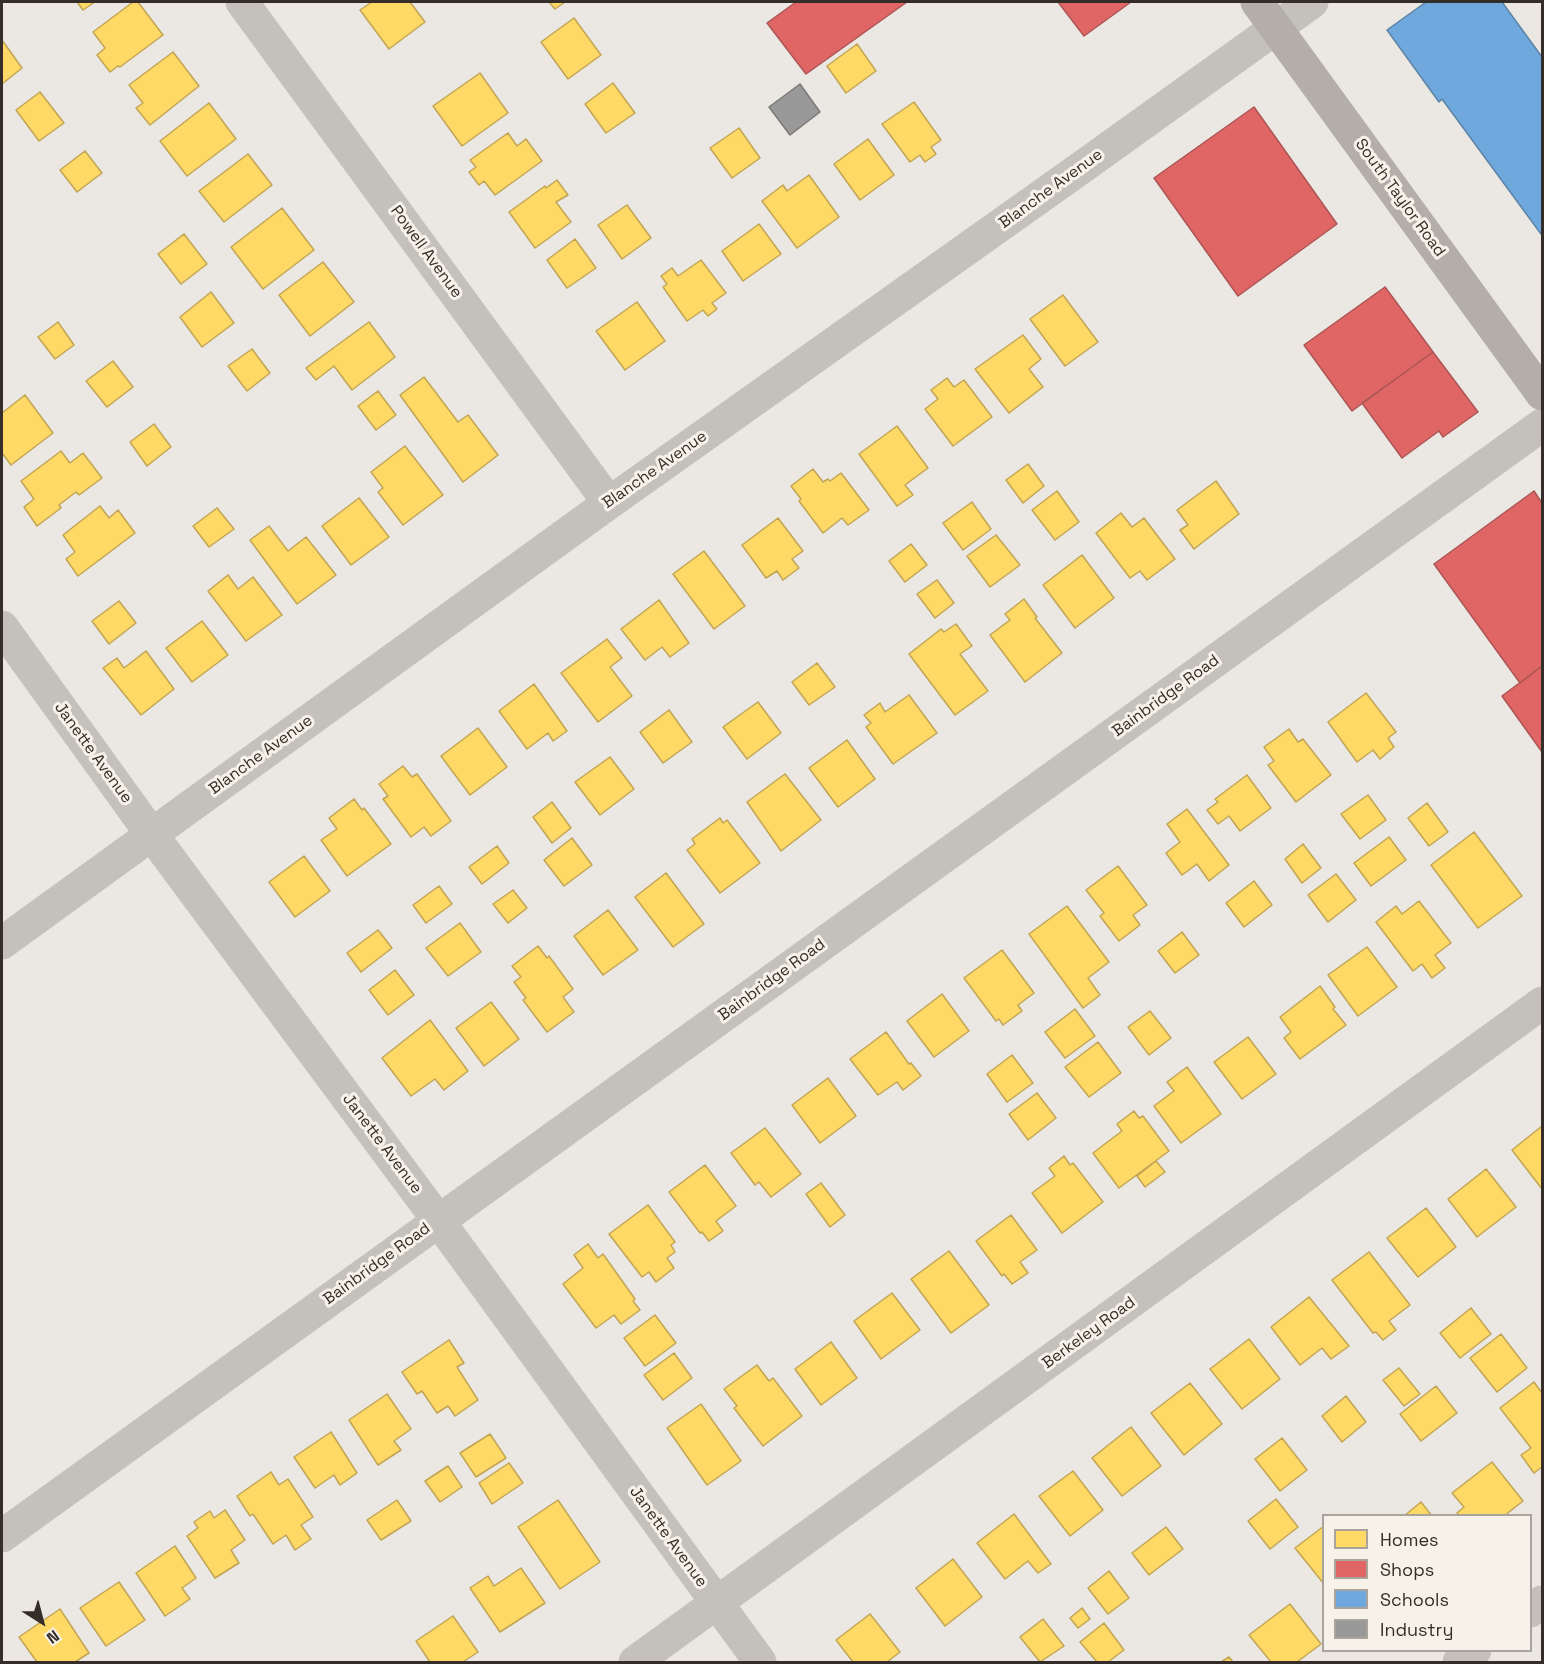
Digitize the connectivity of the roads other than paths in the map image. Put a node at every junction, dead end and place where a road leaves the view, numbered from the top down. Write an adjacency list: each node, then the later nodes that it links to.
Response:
1 (242, 2): 6 (street, Powell Avenue)
2 (1312, 2): 3 (street, Blanche Avenue)
3 (1267, 14): 4 (main road, South Taylor Road); 6 (street, Blanche Avenue)
4 (1542, 394)
5 (1542, 425): 11 (street, Bainbridge Road)
6 (609, 502): 8 (street, Blanche Avenue)
7 (2, 627): 8 (street, Janette Avenue)
8 (152, 835): 9 (street, Blanche Avenue); 11 (street, Janette Avenue)
9 (2, 943)
10 (1542, 1004): 13 (street, Berkeley Road)
11 (438, 1220): 12 (street, Bainbridge Road); 13 (street, Janette Avenue)
12 (2, 1536)
13 (717, 1603): 15 (street, Berkeley Road); 16 (street, Janette Avenue)
14 (1472, 1652): 17 (street)
15 (635, 1662)
16 (760, 1662)
17 (1459, 1662)

